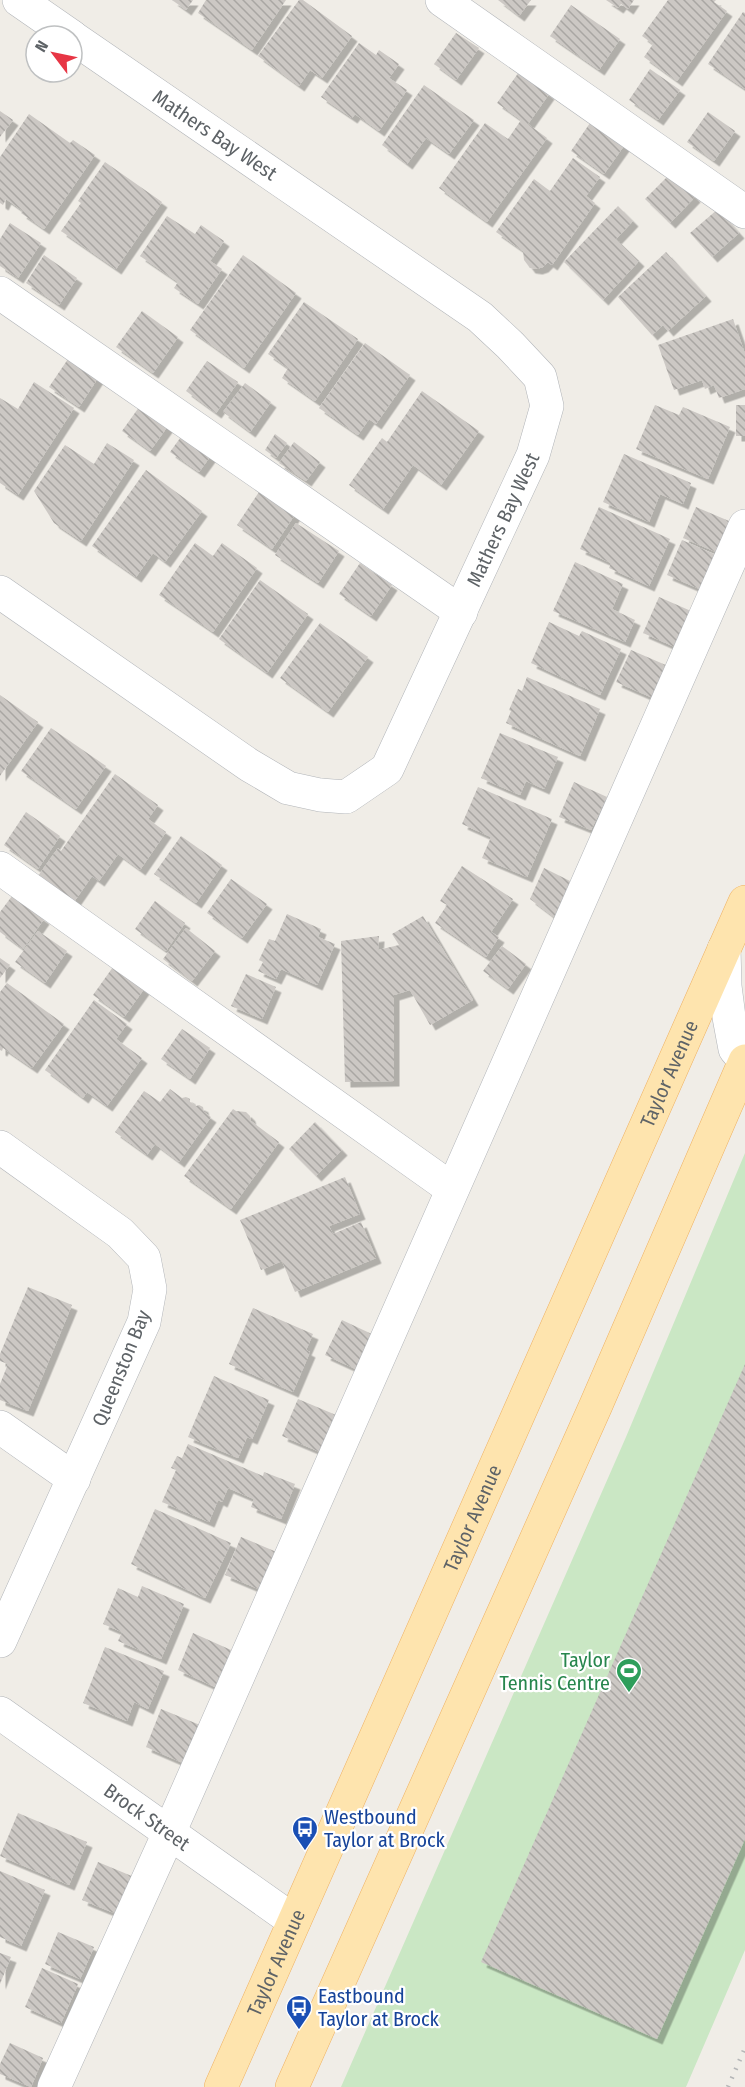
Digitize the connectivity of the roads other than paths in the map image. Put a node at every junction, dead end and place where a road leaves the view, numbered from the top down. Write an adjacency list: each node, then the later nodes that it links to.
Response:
1 (19, 0): 3 (street, Mathers Bay West)
2 (442, 0): 5 (street)
3 (54, 24)
4 (84, 45): 9 (street, Mathers Bay West)
5 (745, 212)
6 (0, 293): 9 (street)
7 (745, 526): 15 (street)
8 (0, 591): 9 (street, Mathers Bay West)
9 (461, 612)
10 (0, 867): 15 (street)
11 (745, 902): 12 (main road, Taylor Avenue)
12 (724, 949): 13 (street, Taylor Avenue); 21 (main road, Taylor Avenue)
13 (745, 1061): 24 (main road, Taylor Avenue)
14 (0, 1147): 17 (street, Queenston Bay)
15 (452, 1189): 20 (street)
16 (0, 1428): 17 (street)
17 (74, 1479): 18 (street, Queenston Bay)
18 (0, 1641)
19 (0, 1713): 20 (street, Brock Street)
20 (170, 1833): 21 (street, Brock Street); 22 (street)
21 (294, 1921): 23 (main road, Taylor Avenue)
22 (54, 2087)
23 (221, 2087)
24 (292, 2087)

